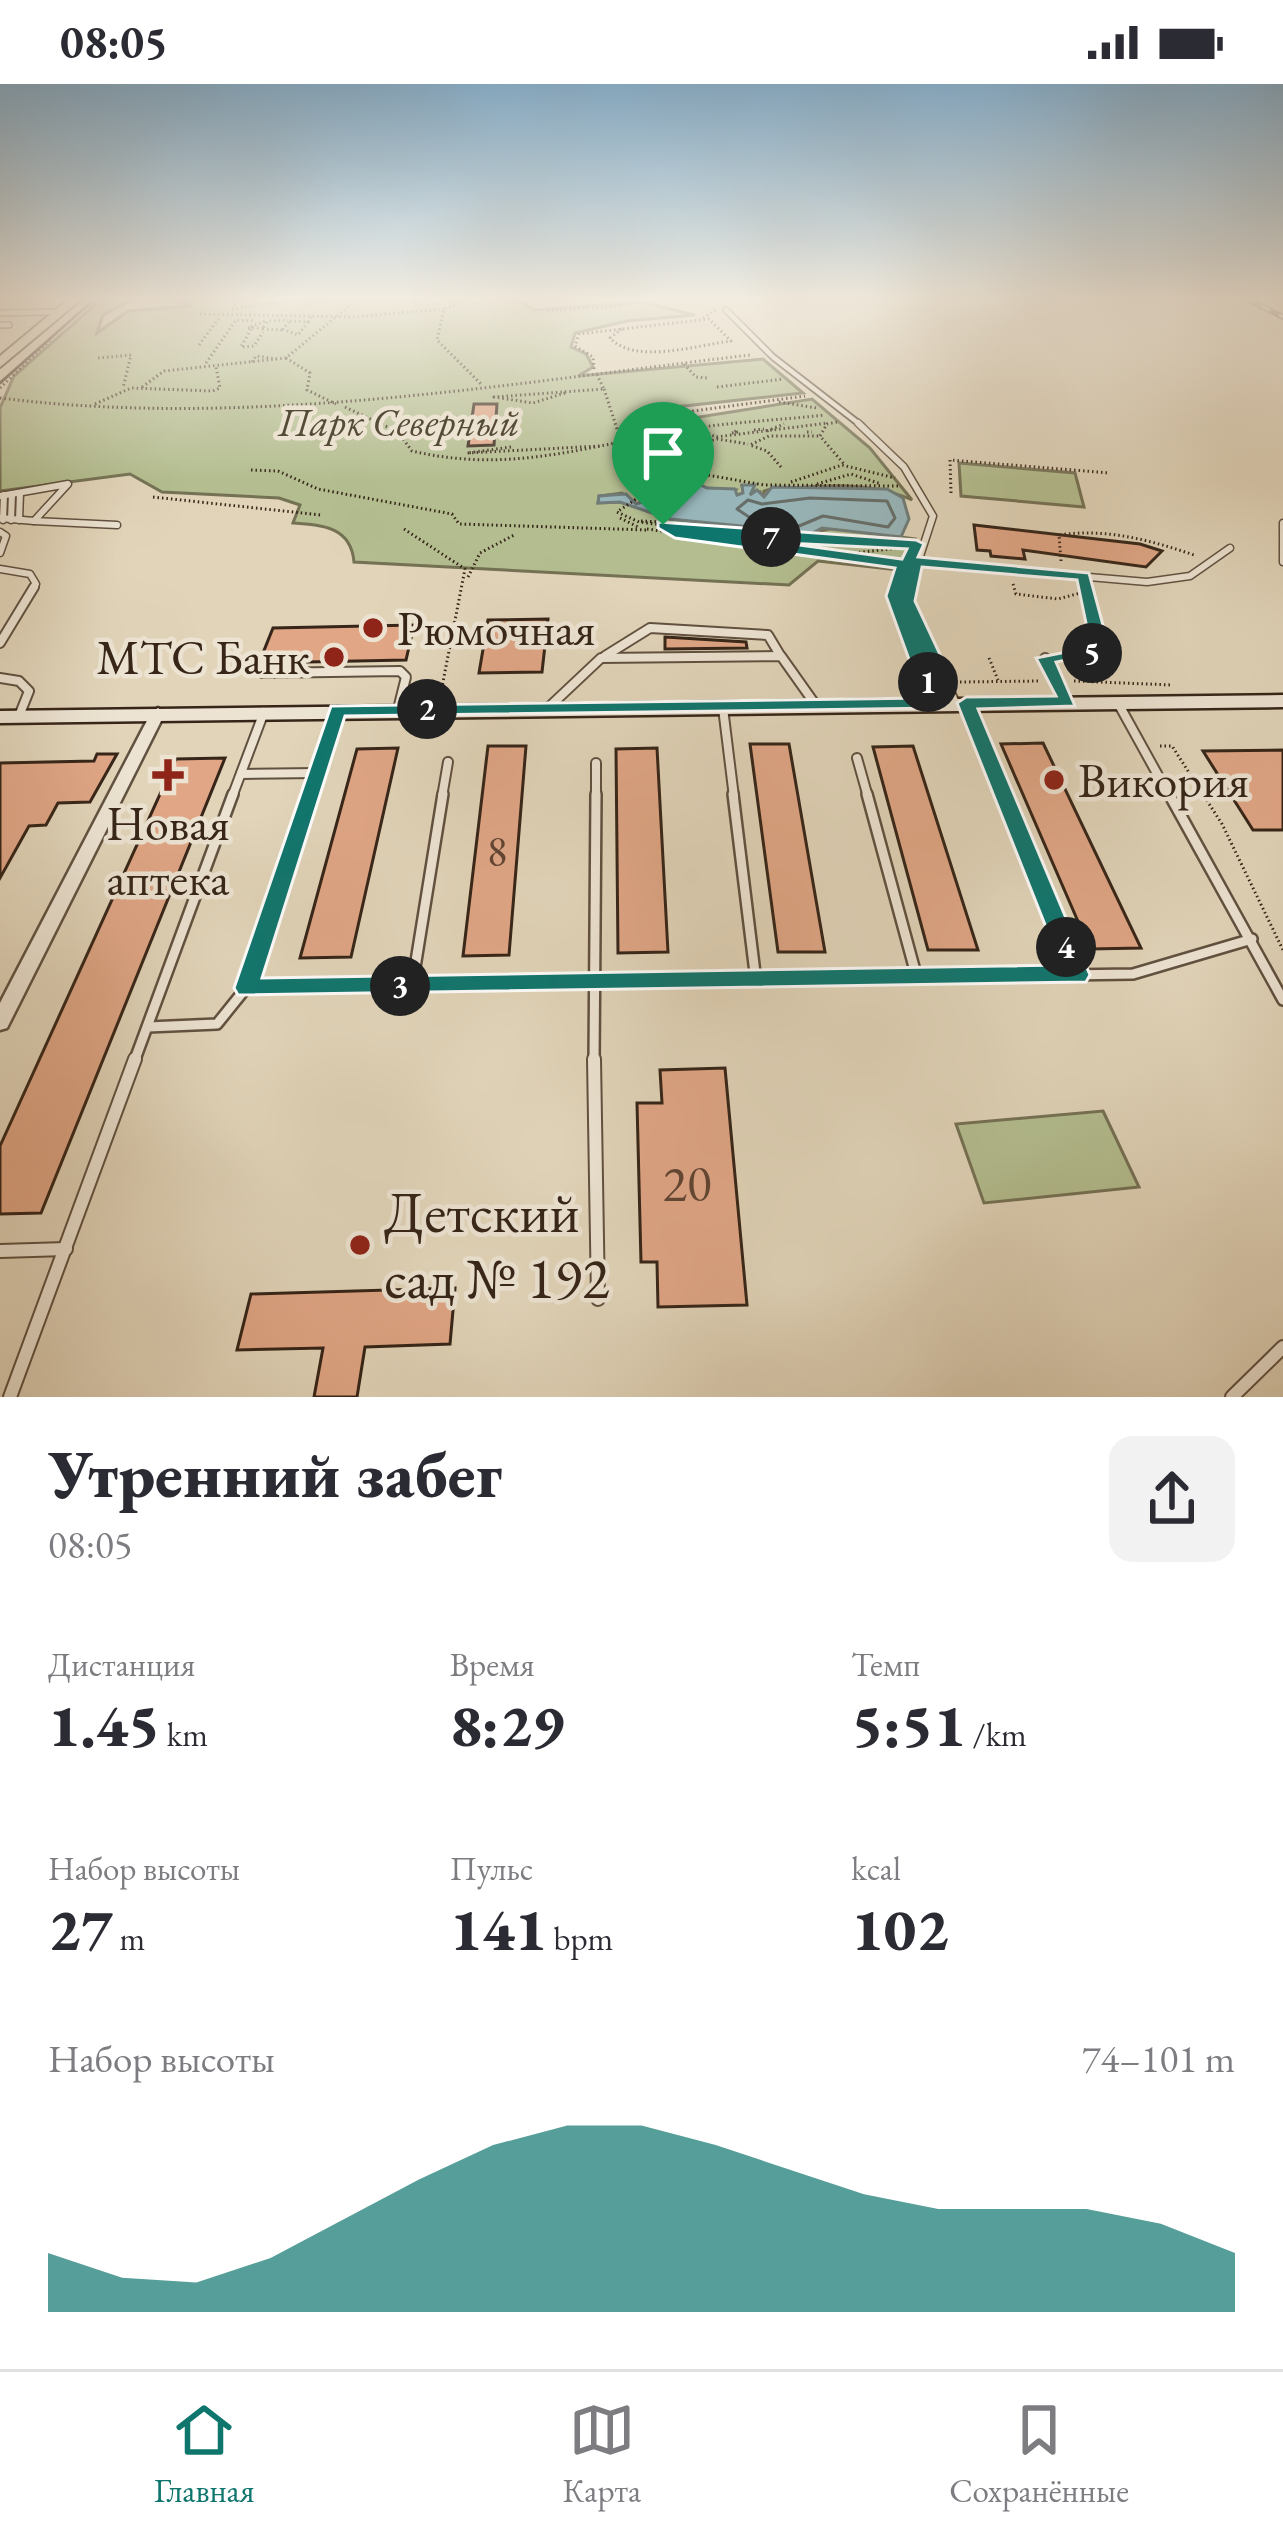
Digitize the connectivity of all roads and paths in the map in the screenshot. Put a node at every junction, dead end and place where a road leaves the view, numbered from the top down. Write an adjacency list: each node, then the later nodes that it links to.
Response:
1 (27, 358): 25 (path)
2 (130, 358): 28 (path)
3 (210, 358): 18 (path)
4 (255, 358): 15 (path)
5 (271, 358): 14 (path)
6 (283, 358): 14 (path)
7 (286, 358): 34 (path)
8 (455, 358): 23 (path)
9 (593, 358): 20 (path)
10 (666, 358): 17 (path)
11 (726, 358): 16 (path)
12 (770, 358): 22 (lane)
13 (770, 358): 22 (path)
14 (276, 359): 15 (path)
15 (254, 363): 19 (path)
16 (683, 363): 17 (path); 21 (path)
17 (670, 364): 20 (path)
18 (205, 365): 19 (path); 24 (path)
19 (216, 367): 24 (path)
20 (595, 371): 23 (path); 27 (path)
21 (708, 378)
22 (794, 378): 26 (path); 30 (path); 62 (lane)
23 (483, 386): 34 (path)
24 (142, 387): 28 (path)
25 (0, 388)
26 (717, 388)
27 (604, 389): 29 (path); 46 (path)
28 (122, 390): 33 (path)
29 (565, 393): 29 (path)
30 (811, 395): 32 (path); 35 (path)
31 (0, 398): 33 (path)
32 (770, 401): 35 (path); 36 (path)
33 (94, 405): 34 (path)
34 (338, 405): 46 (path)
35 (831, 414): 37 (path); 38 (path)
36 (692, 416)
37 (786, 421): 42 (path); 42 (path)
38 (827, 424): 42 (path); 44 (path)
39 (746, 426): 40 (path); 42 (path); 43 (path)
40 (698, 429): 41 (path); 45 (path)
41 (684, 430): 46 (path); 49 (path)
42 (785, 430): 43 (path); 44 (path); 47 (path)
43 (737, 433): 45 (path)
44 (820, 436): 50 (path)
45 (727, 437): 47 (path); 49 (path)
46 (613, 445): 48 (path)
47 (750, 445): 54 (path)
48 (512, 447): 48 (path)
49 (682, 449): 51 (path)
50 (831, 455): 52 (path); 53 (path)
51 (669, 458)
52 (846, 464): 53 (path); 57 (path)
53 (826, 466): 58 (path)
54 (781, 467)
55 (251, 470): 77 (path)
56 (1110, 472): 62 (path)
57 (898, 474)
58 (789, 484): 59 (path); 70 (path)
59 (817, 484): 60 (path); 60 (path)
60 (884, 485): 61 (path); 63 (path)
61 (895, 486)
62 (920, 487): 94 (lane)
63 (903, 491)
64 (325, 492): 67 (path)
65 (9, 494): 68 (lane); 72 (lane); 72 (lane)
66 (153, 497): 69 (path)
67 (332, 501)
68 (50, 506): 71 (lane); 71 (lane)
69 (321, 515)
70 (619, 517): 74 (path); 77 (path)
71 (42, 521): 72 (lane); 75 (lane)
72 (5, 522): 91 (lane)
73 (1283, 523): 85 (lane)
74 (663, 525): 78 (path); 79 (path)
75 (117, 526)
76 (404, 530): 100 (path)
77 (649, 530): 79 (path)
78 (699, 530): 81 (path); 82 (path)
79 (675, 533): 82 (path)
80 (516, 534): 100 (path)
81 (732, 534): 83 (path); 86 (path)
82 (711, 538): 86 (path)
83 (768, 538): 87 (path); 90 (path)
84 (918, 538): 87 (path)
85 (1281, 538): 93 (lane)
86 (746, 542): 90 (path)
87 (897, 544): 88 (path)
88 (916, 544): 92 (path); 96 (path)
89 (1230, 548): 95 (lane)
90 (806, 550): 92 (path)
91 (0, 553)
92 (836, 554): 96 (path)
93 (1282, 556)
94 (916, 562): 98 (lane); 115 (lane)
95 (1211, 562): 98 (path); 99 (lane)
96 (904, 564): 101 (path)
97 (0, 569): 105 (lane)
98 (1062, 574): 99 (lane)
99 (1084, 576): 103 (path)
100 (467, 578): 117 (path)
101 (899, 580)
102 (1013, 586): 103 (path)
103 (1085, 592): 109 (path)
104 (898, 612): 113 (path)
105 (0, 644)
106 (781, 656): 107 (lane); 107 (lane); 122 (lane)
107 (601, 658): 124 (lane)
108 (988, 658): 114 (path)
109 (1045, 658): 112 (lane)
110 (262, 673): 125 (lane)
111 (0, 678): 129 (lane)
112 (1057, 680): 114 (path); 116 (path); 120 (lane)
113 (928, 681): 115 (path); 121 (path)
114 (999, 681): 115 (path)
115 (944, 682): 121 (lane)
116 (1175, 685)
117 (441, 692)
118 (1117, 701): 119 (main road); 120 (main road); 130 (lane)
119 (1283, 701)
120 (1069, 702): 121 (main road)
121 (952, 703): 122 (main road); 138 (lane)
122 (815, 704): 123 (main road)
123 (722, 705): 124 (main road); 140 (lane)
124 (549, 707): 125 (main road)
125 (398, 709): 126 (main road)
126 (338, 710): 127 (main road); 134 (lane)
127 (264, 711): 128 (main road); 135 (lane)
128 (158, 713): 129 (main road); 145 (street)
129 (6, 718)
130 (1143, 746): 136 (lane); 137 (path)
131 (857, 758): 139 (lane)
132 (448, 762): 142 (lane)
133 (596, 763): 141 (lane)
134 (317, 773): 135 (lane); 143 (lane)
135 (241, 774): 146 (lane)
136 (1252, 939): 138 (lane); 144 (lane)
137 (1283, 950)
138 (1077, 975): 139 (lane)
139 (917, 979): 140 (lane)
140 (756, 981): 141 (lane)
141 (593, 983): 142 (lane); 149 (lane)
142 (412, 986): 143 (lane)
143 (246, 988): 146 (lane)
144 (1283, 1000)
145 (0, 1022)
146 (148, 1027): 147 (lane)
147 (66, 1249): 148 (lane); 151 (lane)
148 (0, 1251)
149 (598, 1299)
150 (1283, 1347): 152 (lane)
151 (10, 1397)
152 (1232, 1397)

